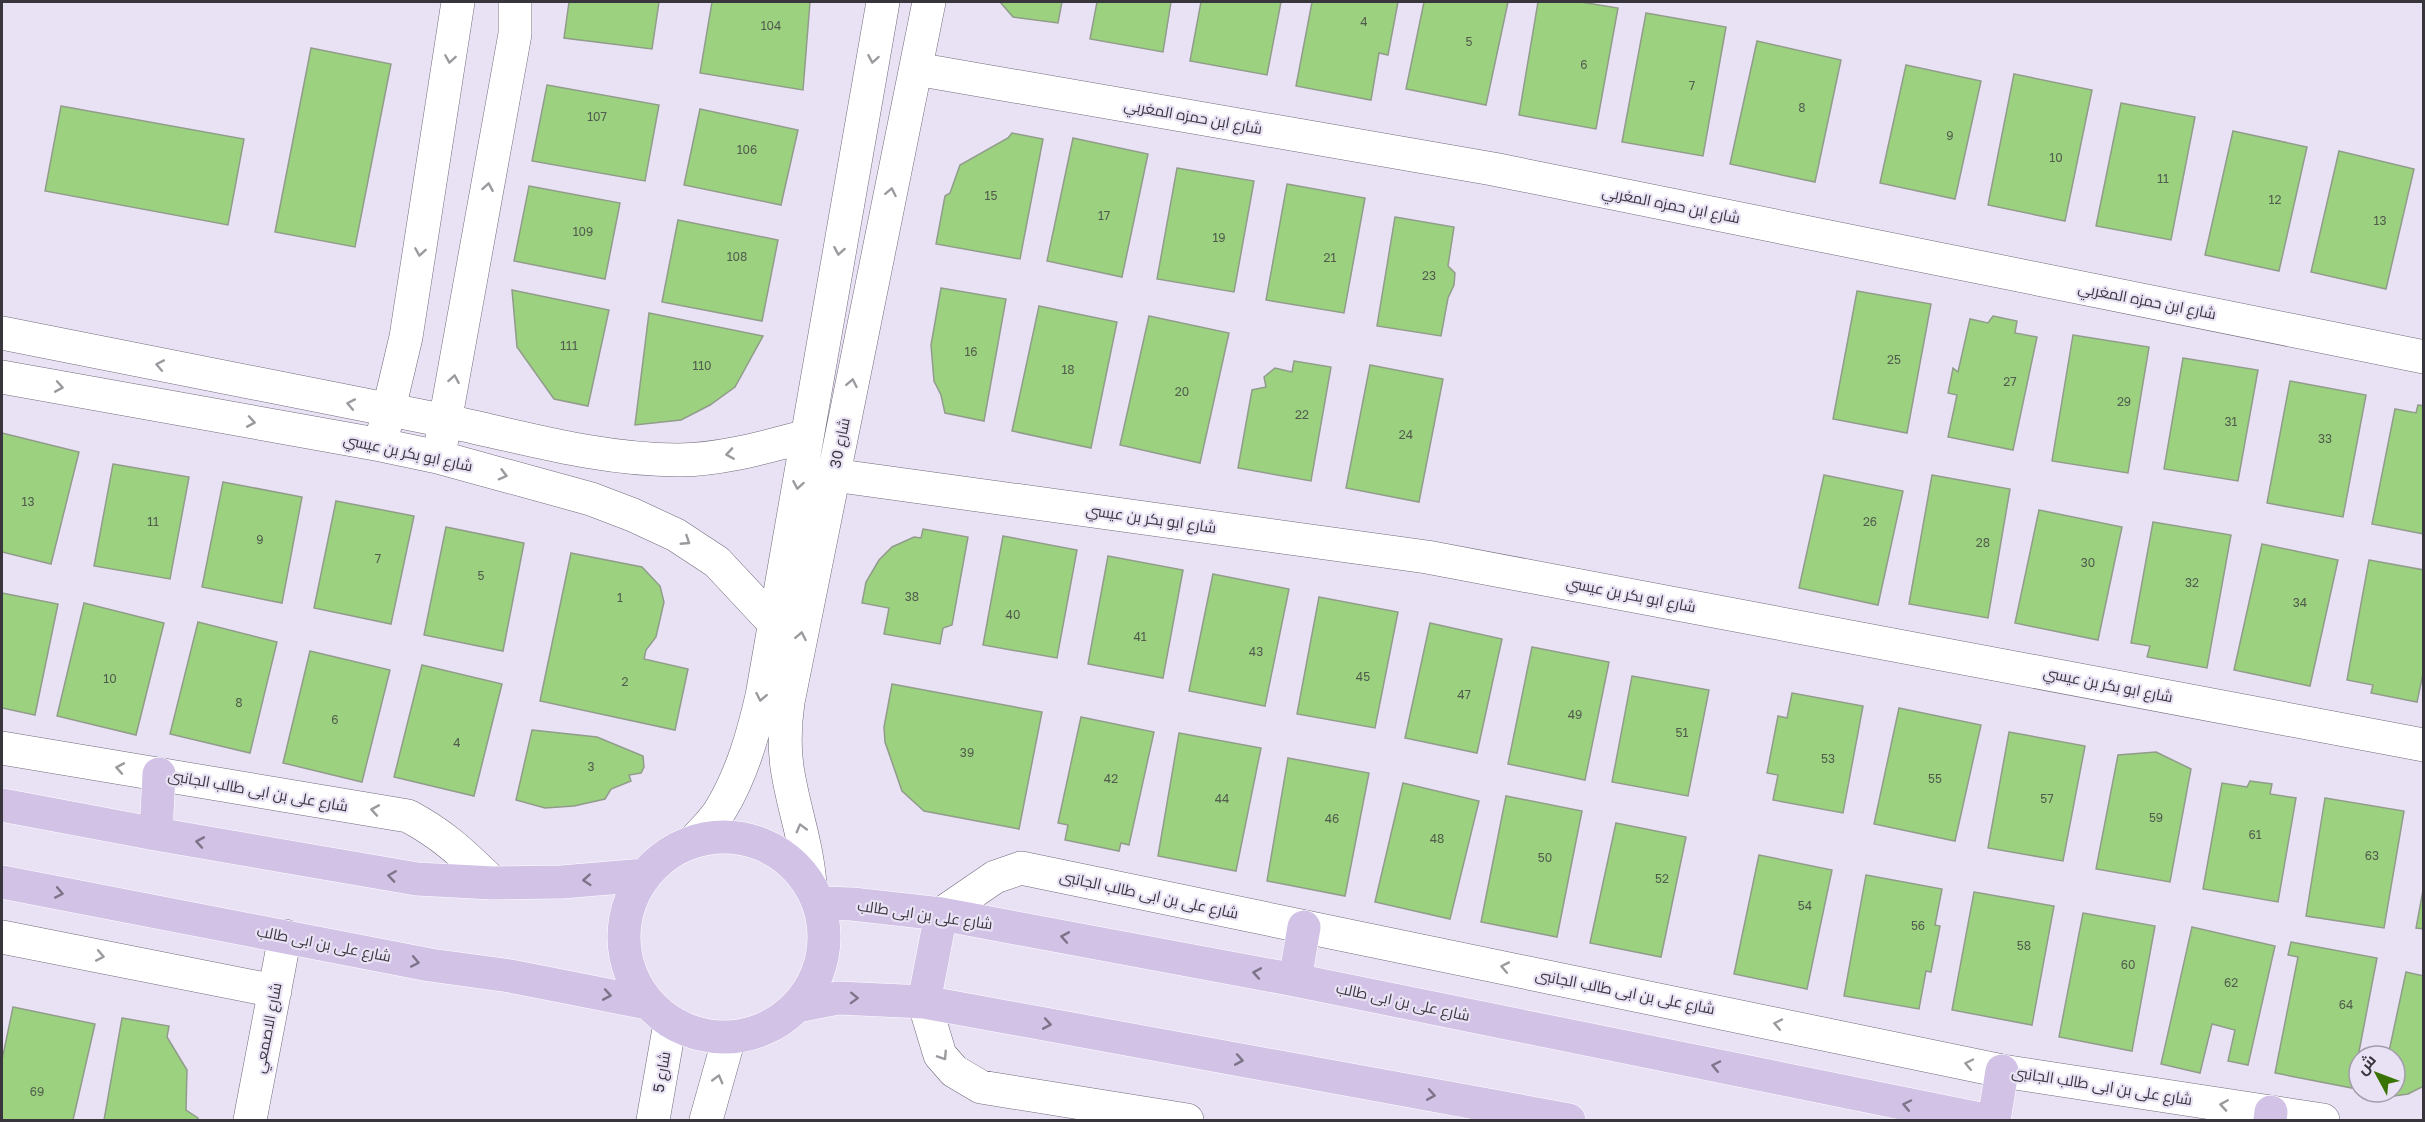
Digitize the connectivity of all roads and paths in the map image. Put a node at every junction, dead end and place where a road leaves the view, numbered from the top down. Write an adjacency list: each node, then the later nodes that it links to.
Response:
1 (458, 2): 9 (street, one-way to 9)
2 (515, 2): 10 (street, one-way to 2)
3 (883, 2): 11 (street, one-way to 11)
4 (929, 2): 5 (street, شارع 30)
5 (916, 69): 7 (street, شارع ابن حمزه المغربي); 14 (street, شارع 30, one-way to 5)
6 (2, 333): 9 (street, one-way to 6)
7 (2424, 357)
8 (2, 377): 12 (street, شارع ابو بكر بن عيسي, one-way to 12)
9 (389, 412): 10 (street); 12 (street)
10 (447, 422): 11 (street, one-way to 10); 13 (street)
11 (807, 436): 15 (street, one-way to 15)
12 (381, 445): 13 (street, شارع ابو بكر بن عيسي)
13 (438, 457): 15 (street, شارع ابو بكر بن عيسي, one-way to 15)
14 (833, 475): 16 (street, شارع ابو بكر بن عيسي); 25 (street, شارع 30, one-way to 14)
15 (774, 623): 21 (street, one-way to 21)
16 (2424, 745)
17 (2, 748): 18 (street, شارع على بن ابى طالب الجانبى, one-way to 17)
18 (159, 774): 20 (main road); 24 (street, شارع على بن ابى طالب الجانبى, one-way to 18)
19 (2, 805): 20 (main road)
20 (156, 834): 24 (main road, one-way to 20)
21 (694, 841): 22 (main road); 25 (main road)
22 (645, 875): 24 (main road, one-way to 24); 34 (main road)
23 (2, 882): 28 (main road, شارع على بن ابى طالب, one-way to 28)
24 (493, 883)
25 (814, 894): 26 (main road, شارع على بن ابى طالب); 33 (main road)
26 (941, 914): 27 (street, شارع على بن ابى طالب الجانبى); 30 (main road, شارع على بن ابى طالب, one-way to 26); 32 (main road)
27 (1304, 927): 30 (main road); 36 (street, شارع على بن ابى طالب الجانبى, one-way to 27)
28 (285, 936): 31 (street, شارع الاصمعي); 34 (main road, شارع على بن ابى طالب, one-way to 34)
29 (2, 937): 31 (street, one-way to 31)
30 (1295, 980): 43 (main road, شارع على بن ابى طالب, one-way to 30)
31 (275, 991): 38 (street, شارع الاصمعي)
32 (924, 1002): 33 (main road, one-way to 32); 41 (street, one-way to 41); 42 (main road, one-way to 42)
33 (797, 1006): 35 (main road)
34 (659, 1013): 35 (main road); 39 (street, شارع 5)
35 (729, 1038): 40 (street, one-way to 35)
36 (2002, 1071): 37 (street, شارع على بن ابى طالب الجانبى, one-way to 36); 44 (main road)
37 (2270, 1116): 45 (street, شارع على بن ابى طالب الجانبى)
38 (250, 1120)
39 (653, 1120)
40 (706, 1120)
41 (1186, 1120)
42 (1569, 1120)
43 (1985, 1120)
44 (1994, 1120)
45 (2323, 1120)

